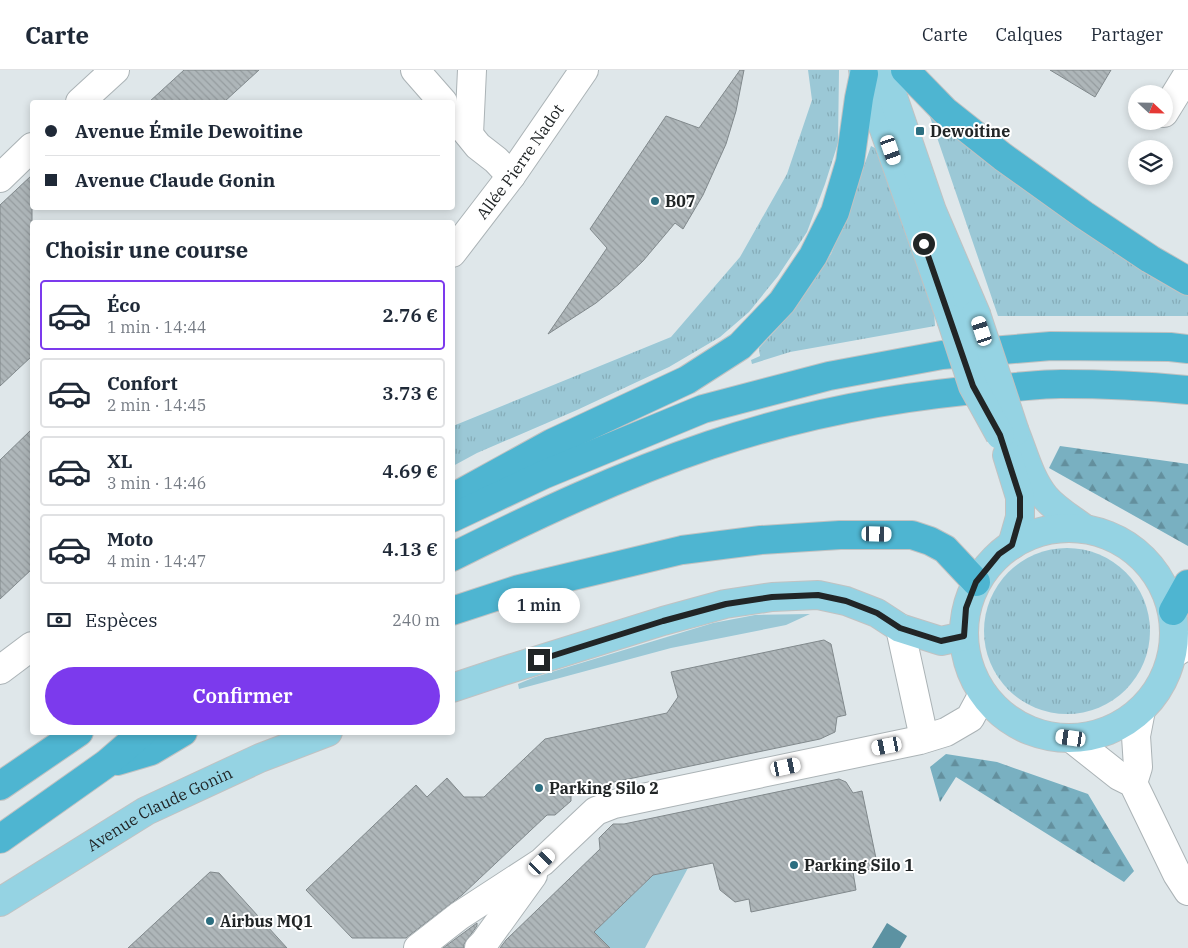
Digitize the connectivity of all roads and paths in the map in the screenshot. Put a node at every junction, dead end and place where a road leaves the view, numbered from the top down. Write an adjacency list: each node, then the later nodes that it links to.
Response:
1 (115, 70): 9 (street)
2 (415, 70): 10 (street)
3 (472, 70): 11 (street)
4 (584, 70): 13 (street, Allée Pierre Nadot)
5 (905, 70): 16 (highway)
6 (871, 72): 19 (main road, bridge); 20 (highway)
7 (1188, 74): 8 (street)
8 (1173, 98)
9 (82, 100)
10 (441, 100)
11 (461, 124): 13 (street)
12 (30, 149): 14 (street)
13 (511, 176): 15 (street, Allée Pierre Nadot)
14 (0, 178)
15 (455, 249)
16 (1188, 281)
17 (1188, 350): 21 (highway)
18 (1188, 390): 24 (highway)
19 (1008, 434): 22 (main road); 23 (main road)
20 (455, 496)
21 (455, 517)
22 (1085, 530): 23 (main road); 28 (main road)
23 (1012, 545): 25 (main road)
24 (455, 556)
25 (976, 582): 27 (highway); 30 (main road)
26 (1188, 584): 28 (highway)
27 (455, 610)
28 (1173, 612): 32 (main road)
29 (900, 628): 30 (main road); 34 (main road); 41 (street)
30 (964, 636): 35 (main road)
31 (30, 648): 33 (street)
32 (1180, 650): 36 (main road)
33 (0, 670)
34 (455, 687)
35 (983, 694): 41 (street); 42 (main road)
36 (1140, 710): 42 (main road); 44 (street)
37 (75, 735): 45 (highway)
38 (140, 735): 43 (highway)
39 (178, 735): 43 (highway)
40 (320, 735): 49 (main road, Avenue Claude Gonin)
41 (924, 738): 47 (street)
42 (1071, 738): 44 (street)
43 (106, 764): 46 (highway)
44 (1133, 784): 48 (street)
45 (0, 786)
46 (0, 838)
47 (542, 862): 50 (street); 51 (street)
48 (1188, 891)
49 (0, 902)
50 (418, 948)
51 (479, 948)

